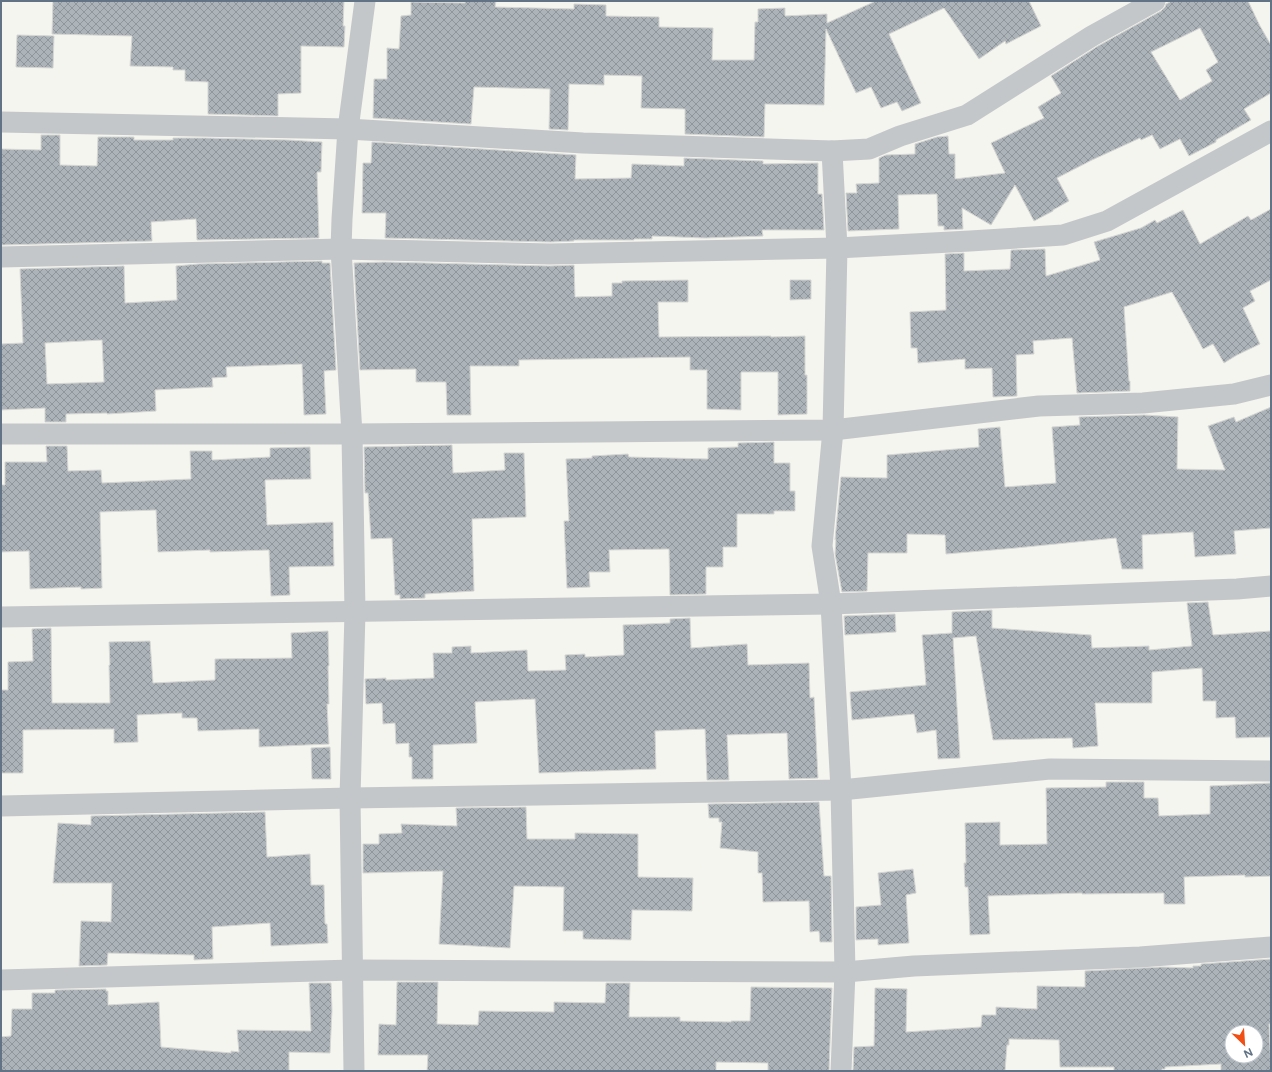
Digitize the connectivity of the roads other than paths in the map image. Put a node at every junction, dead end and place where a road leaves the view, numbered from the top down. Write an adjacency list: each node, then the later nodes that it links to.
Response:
1 (365, 1): 4 (street)
2 (1154, 1): 6 (street)
3 (1, 122): 4 (street)
4 (348, 129): 6 (street); 8 (street)
5 (1271, 131): 7 (street)
6 (832, 151): 7 (street)
7 (837, 248): 8 (street); 11 (street)
8 (341, 249): 9 (street); 13 (street)
9 (1, 257)
10 (1271, 385): 11 (street)
11 (833, 430): 13 (street); 15 (street)
12 (1, 434): 13 (street)
13 (352, 434): 16 (street)
14 (1271, 586): 15 (street)
15 (831, 604): 16 (street); 19 (street)
16 (355, 612): 17 (street); 20 (street)
17 (1, 617)
18 (1271, 771): 19 (street)
19 (841, 790): 20 (street); 24 (street)
20 (350, 798): 21 (street); 23 (street)
21 (1, 806)
22 (1271, 947): 24 (street)
23 (353, 970): 24 (street); 25 (street); 26 (street)
24 (845, 972): 27 (street)
25 (1, 980)
26 (354, 1071)
27 (841, 1071)

